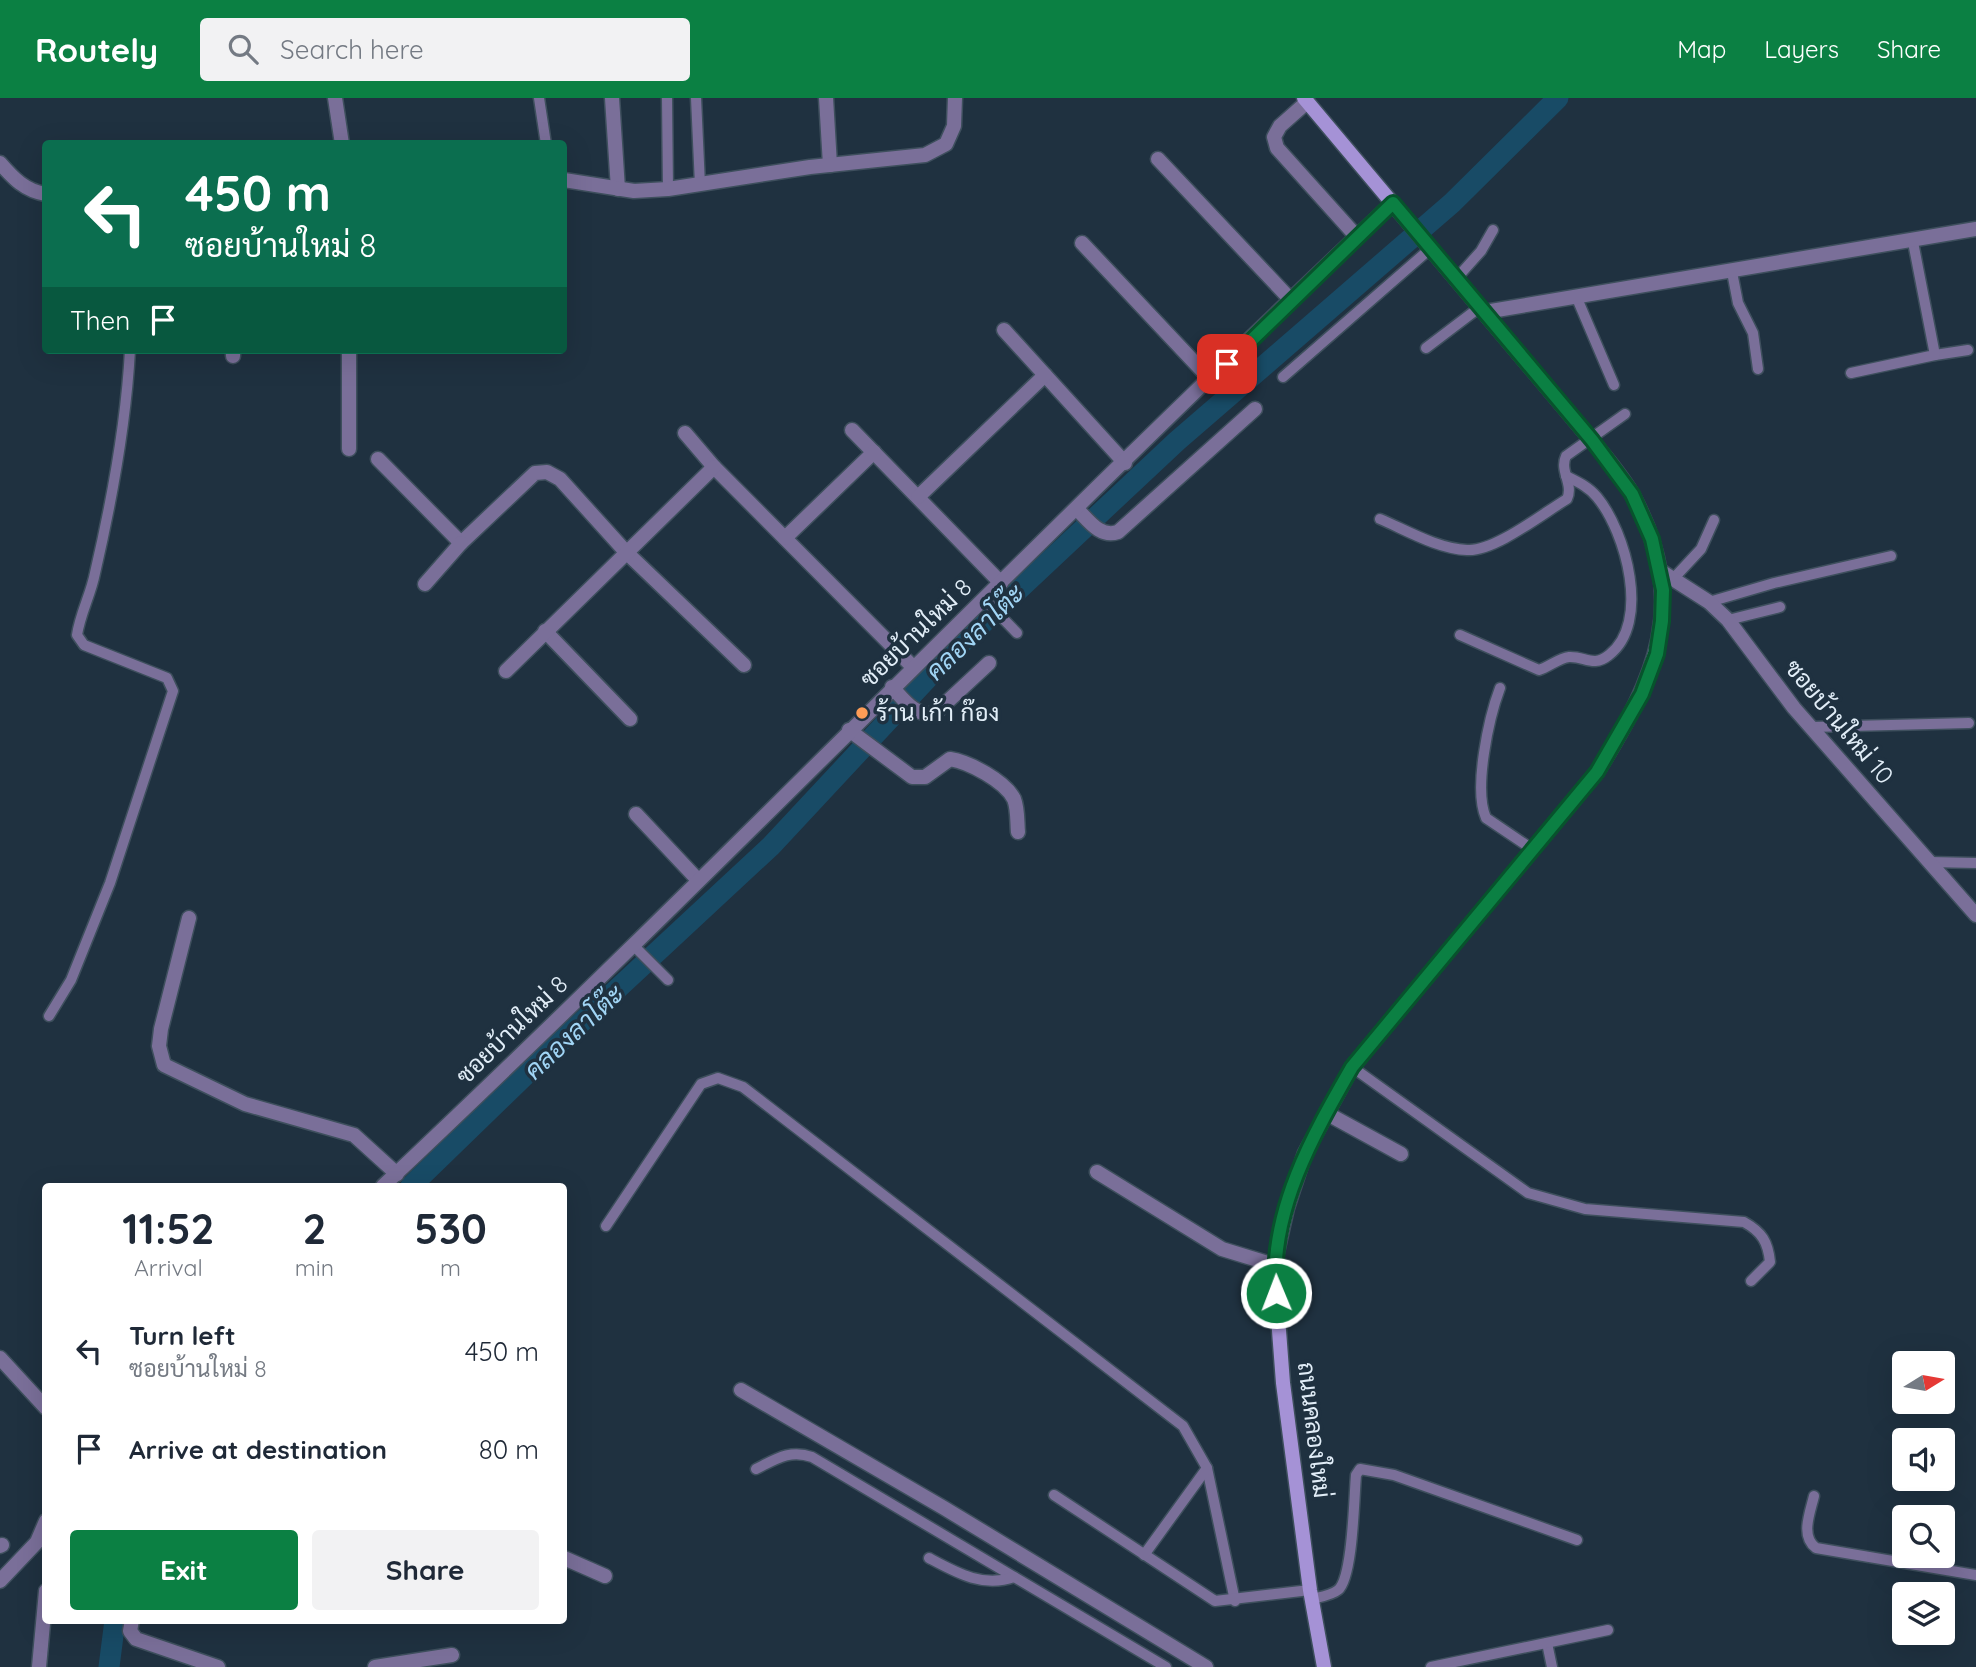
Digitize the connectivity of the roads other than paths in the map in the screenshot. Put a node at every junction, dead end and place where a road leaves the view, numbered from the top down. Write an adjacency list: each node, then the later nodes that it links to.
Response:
1 (335, 98): 9 (street)
2 (540, 98): 10 (lane)
3 (612, 98): 16 (street)
4 (667, 98): 17 (lane)
5 (696, 98): 15 (lane)
6 (827, 98): 13 (street)
7 (955, 98): 13 (street)
8 (1306, 100): 19 (street, ถนนคลองใหม่); 22 (street)
9 (341, 140)
10 (545, 140)
11 (1157, 159): 29 (street)
12 (0, 163): 18 (street)
13 (830, 165): 15 (street)
14 (567, 180): 16 (street)
15 (700, 185): 17 (street)
16 (618, 189): 17 (street)
17 (668, 189)
18 (42, 193)
19 (1393, 203): 22 (street, ซอยบ้านใหม่ 8); 25 (street, ถนนคลองใหม่)
20 (1976, 229): 23 (street)
21 (1493, 230): 27 (lane)
22 (1357, 237): 29 (street, ซอยบ้านใหม่ 8)
23 (1913, 242): 26 (street); 36 (lane)
24 (1082, 243): 41 (street)
25 (1428, 245): 27 (street, ถนนคลองใหม่); 40 (lane)
26 (1732, 272): 28 (street); 37 (lane)
27 (1457, 279): 30 (street, ถนนคลองใหม่)
28 (1576, 296): 30 (street); 42 (lane)
29 (1290, 299): 41 (street, ซอยบ้านใหม่ 8)
30 (1482, 309): 32 (lane); 47 (street, ถนนคลองใหม่)
31 (1004, 330): 39 (street)
32 (1426, 348)
33 (1968, 350): 36 (lane)
34 (130, 354): 93 (lane)
35 (349, 354): 48 (street)
36 (1935, 355): 38 (lane)
37 (1758, 369)
38 (1851, 373)
39 (1045, 375): 51 (street); 54 (street)
40 (1283, 376)
41 (1210, 380): 51 (street, ซอยบ้านใหม่ 8)
42 (1614, 385)
43 (1255, 409): 55 (street)
44 (1625, 414): 47 (lane)
45 (852, 430): 49 (street)
46 (685, 433): 52 (street)
47 (1592, 440): 53 (lane); 62 (street, ถนนคลองใหม่)
48 (349, 449)
49 (874, 452): 54 (street); 58 (street)
50 (378, 459): 59 (street)
51 (1125, 463): 55 (street, ซอยบ้านใหม่ 8)
52 (714, 467): 58 (street); 60 (street)
53 (1566, 476): 56 (lane); 72 (lane)
54 (918, 497): 64 (street)
55 (1082, 514): 64 (street, ซอยบ้านใหม่ 8)
56 (1380, 519)
57 (1714, 520): 63 (lane)
58 (785, 538): 75 (street)
59 (461, 543): 60 (street); 65 (street)
60 (626, 552): 70 (street); 74 (street)
61 (1891, 556): 66 (lane)
62 (1659, 570): 63 (street, ซอยบ้านใหม่ 10); 85 (street, ถนนคลองใหม่)
63 (1673, 579): 66 (street, ซอยบ้านใหม่ 10)
64 (1000, 583): 67 (street, ซอยบ้านใหม่ 8)
65 (425, 584)
66 (1709, 602): 69 (street, ซอยบ้านใหม่ 10)
67 (988, 603): 71 (lane); 75 (street, ซอยบ้านใหม่ 8)
68 (1780, 607): 69 (lane)
69 (1728, 620): 81 (street, ซอยบ้านใหม่ 10)
70 (545, 631): 76 (street); 79 (street)
71 (1017, 633)
72 (1460, 635)
73 (989, 663): 78 (street)
74 (744, 665)
75 (913, 667): 78 (street, ซอยบ้านใหม่ 8)
76 (506, 671)
77 (1500, 688): 85 (lane)
78 (896, 692): 82 (street, ซอยบ้านใหม่ 8)
79 (630, 719)
80 (1969, 723): 81 (lane)
81 (1812, 727): 86 (street, ซอยบ้านใหม่ 10)
82 (854, 734): 84 (street); 88 (street, ซอยบ้านใหม่ 8)
83 (636, 814): 88 (street)
84 (1018, 832)
85 (1532, 849): 94 (street, ถนนคลองใหม่)
86 (1929, 862): 87 (lane); 89 (street, ซอยบ้านใหม่ 10)
87 (1976, 863)
88 (698, 880): 91 (street, ซอยบ้านใหม่ 8)
89 (1976, 915)
90 (189, 918): 98 (street)
91 (638, 950): 92 (lane); 98 (street, ซอยบ้านใหม่ 8)
92 (668, 980)
93 (49, 1016)
94 (1352, 1067): 95 (street, ถนนคลองใหม่); 102 (lane)
95 (1325, 1113): 96 (street); 101 (street, ถนนคลองใหม่)
96 (1401, 1154)
97 (1097, 1172): 101 (street)
98 (397, 1174): 99 (street, ซอยบ้านใหม่ 8)
99 (386, 1183)
100 (606, 1226): 106 (lane)
101 (1274, 1265): 119 (street, ถนนคลองใหม่)
102 (1751, 1281)
103 (0, 1358): 105 (street)
104 (741, 1390): 130 (street)
105 (42, 1404)
106 (1207, 1468): 112 (lane); 120 (lane)
107 (756, 1469): 117 (lane)
108 (1054, 1495): 112 (lane)
109 (1814, 1496): 115 (lane)
110 (42, 1530): 118 (street)
111 (1577, 1540): 119 (lane)
112 (1144, 1555): 120 (lane)
113 (929, 1558): 117 (lane)
114 (567, 1559): 116 (street)
115 (1976, 1575)
116 (605, 1576)
117 (1014, 1577): 129 (lane)
118 (0, 1581)
119 (1311, 1594): 120 (lane); 131 (street, ถนนคลองใหม่)
120 (1235, 1601)
121 (43, 1624): 126 (street)
122 (131, 1624): 127 (street)
123 (1608, 1630): 124 (lane)
124 (1547, 1643): 132 (lane); 133 (lane)
125 (452, 1655): 128 (street)
126 (39, 1667)
127 (218, 1667)
128 (375, 1667)
129 (1166, 1667)
130 (1206, 1667)
131 (1324, 1667)
132 (1431, 1667)
133 (1552, 1667)

